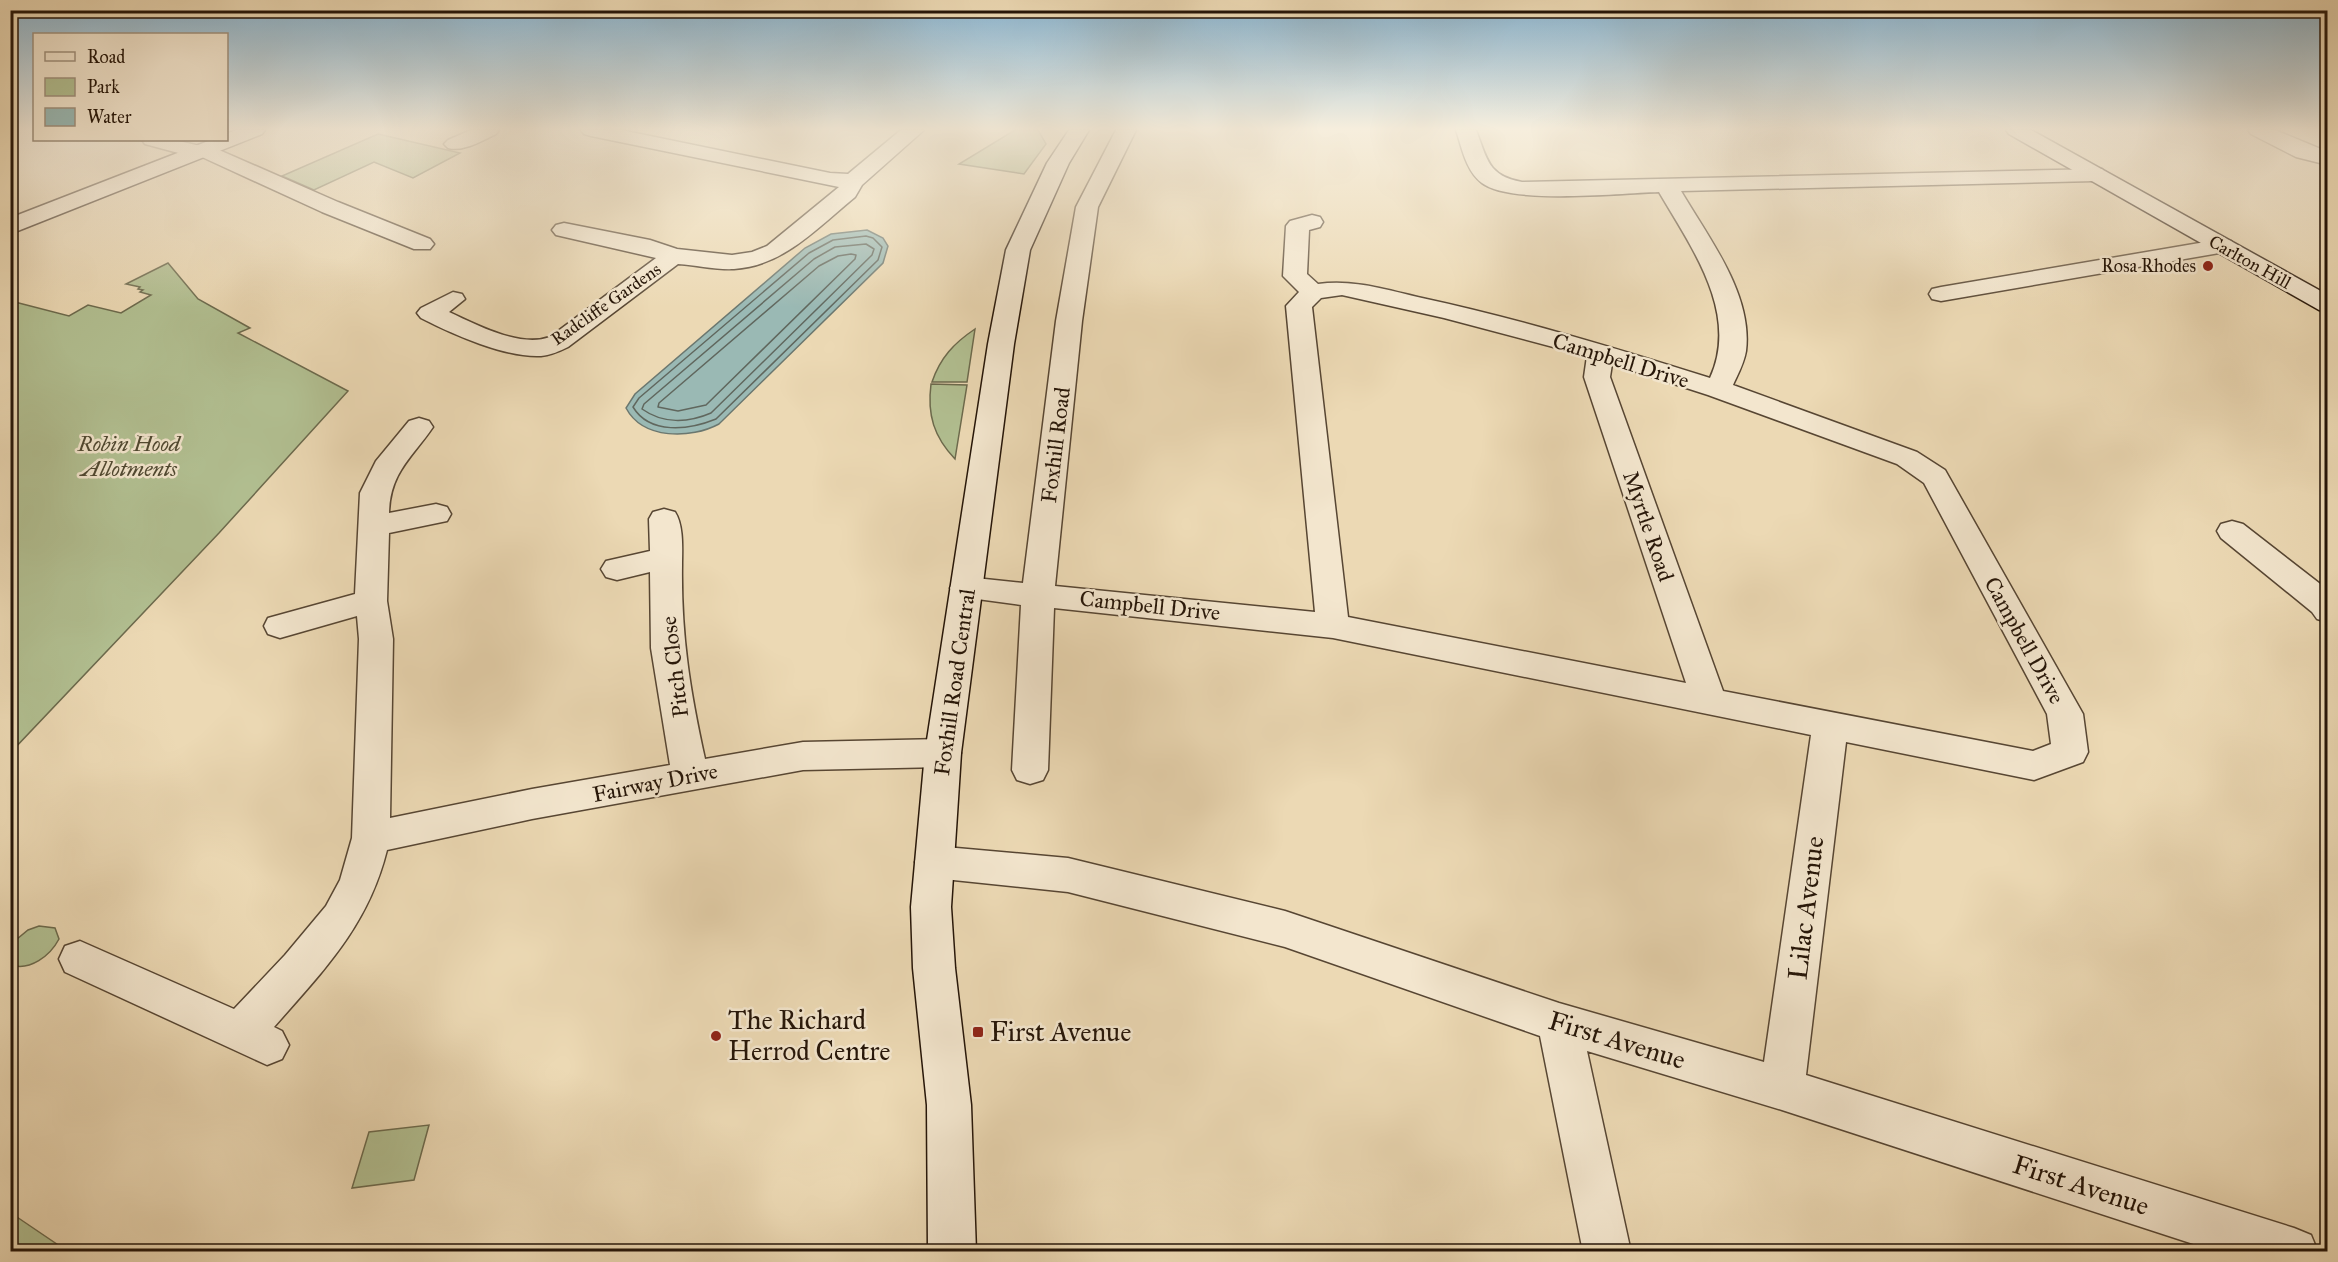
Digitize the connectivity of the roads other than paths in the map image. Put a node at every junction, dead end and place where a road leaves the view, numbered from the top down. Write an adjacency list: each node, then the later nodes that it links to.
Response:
1 (105, 189): 9 (street)
2 (288, 189): 11 (street)
3 (849, 189): 13 (street, Radcliffe Gardens)
4 (1046, 189): 27 (street, Foxhill Road Central)
5 (1096, 189): 28 (street, Foxhill Road)
6 (1668, 189): 19 (street)
7 (2121, 189): 12 (street, Carlton Hill)
8 (1312, 222): 14 (street)
9 (10, 227)
10 (564, 230): 13 (street, Radcliffe Gardens)
11 (422, 244)
12 (2223, 246): 15 (street); 17 (street, Carlton Hill)
13 (673, 256): 16 (street, Radcliffe Gardens)
14 (1313, 292): 18 (street, Campbell Drive); 32 (street)
15 (1941, 294)
16 (453, 299)
17 (2328, 305)
18 (1601, 352): 19 (street, Campbell Drive); 33 (street, Myrtle Road)
19 (1718, 389): 34 (street, Campbell Drive)
20 (420, 427): 23 (street)
21 (436, 514): 23 (street)
22 (664, 519): 25 (street, Pitch Close)
23 (374, 526): 29 (street)
24 (2232, 531): 30 (street)
25 (668, 558): 26 (street); 37 (street, Pitch Close)
26 (617, 569)
27 (966, 588): 28 (street, Campbell Drive); 35 (street, Foxhill Road Central)
28 (1038, 593): 32 (street, Campbell Drive); 36 (street, Foxhill Road)
29 (371, 602): 31 (street); 38 (street)
30 (2328, 610)
31 (280, 626)
32 (1333, 626): 33 (street, Campbell Drive)
33 (1709, 700): 34 (street, Campbell Drive)
34 (1830, 726): 42 (street, Lilac Avenue)
35 (942, 753): 37 (street, Fairway Drive); 39 (street, Foxhill Road Central)
36 (1030, 770)
37 (690, 775): 38 (street, Fairway Drive)
38 (371, 838): 40 (street)
39 (934, 862): 41 (street, First Avenue); 44 (street, Foxhill Road Central)
40 (80, 959)
41 (1559, 1023): 42 (street, First Avenue); 45 (street)
42 (1782, 1089): 43 (street, First Avenue)
43 (2243, 1244): 46 (street, First Avenue)
44 (952, 1251)
45 (1607, 1251)
46 (2294, 1251)

